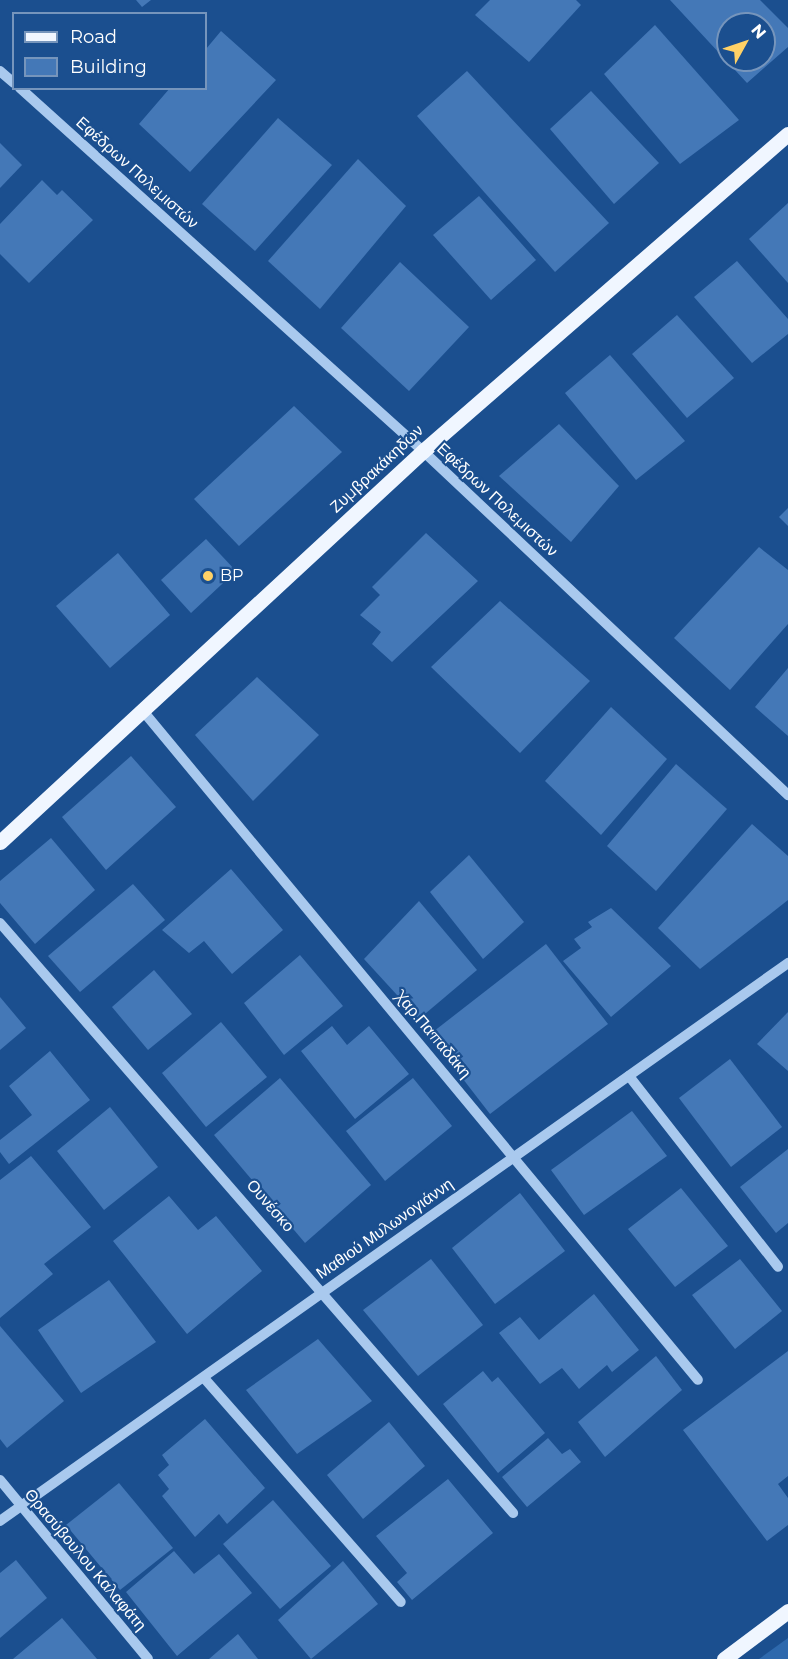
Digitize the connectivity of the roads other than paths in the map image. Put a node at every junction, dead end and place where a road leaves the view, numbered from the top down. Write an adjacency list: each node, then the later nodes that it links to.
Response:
1 (0, 71): 2 (street)
2 (12, 81)
3 (22, 90): 5 (street, Εφέδρων Πολεμιστών)
4 (788, 134): 5 (main road, Ζυμβρακάκηδων)
5 (423, 451): 6 (main road, Ζυμβρακάκηδων); 7 (street, Εφέδρων Πολεμιστών)
6 (143, 711): 8 (main road, Ζυμβρακάκηδων); 12 (street, Χαρ.Παπαδάκη)
7 (788, 795)
8 (0, 842)
9 (0, 923): 14 (street, Ουνέσκο)
10 (788, 963): 11 (street, Μαθιού Μυλωνογιάννη)
11 (629, 1076): 12 (street, Μαθιού Μυλωνογιάννη); 13 (street)
12 (514, 1157): 14 (street, Μαθιού Μυλωνογιάννη); 16 (street, Χαρ.Παπαδάκη)
13 (778, 1267)
14 (324, 1290): 15 (street, Μαθιού Μυλωνογιάννη); 19 (street, Ουνέσκο)
15 (204, 1378): 18 (street, Μαθιού Μυλωνογιάννη); 21 (street)
16 (698, 1380)
17 (0, 1480): 18 (street, Θρασύβουλου Καλαφάτη)
18 (21, 1505): 20 (street, Μαθιού Μυλωνογιάννη); 23 (street, Θρασύβουλου Καλαφάτη)
19 (513, 1513)
20 (0, 1521)
21 (400, 1602)
22 (788, 1611): 24 (main road)
23 (148, 1659)
24 (724, 1659)

